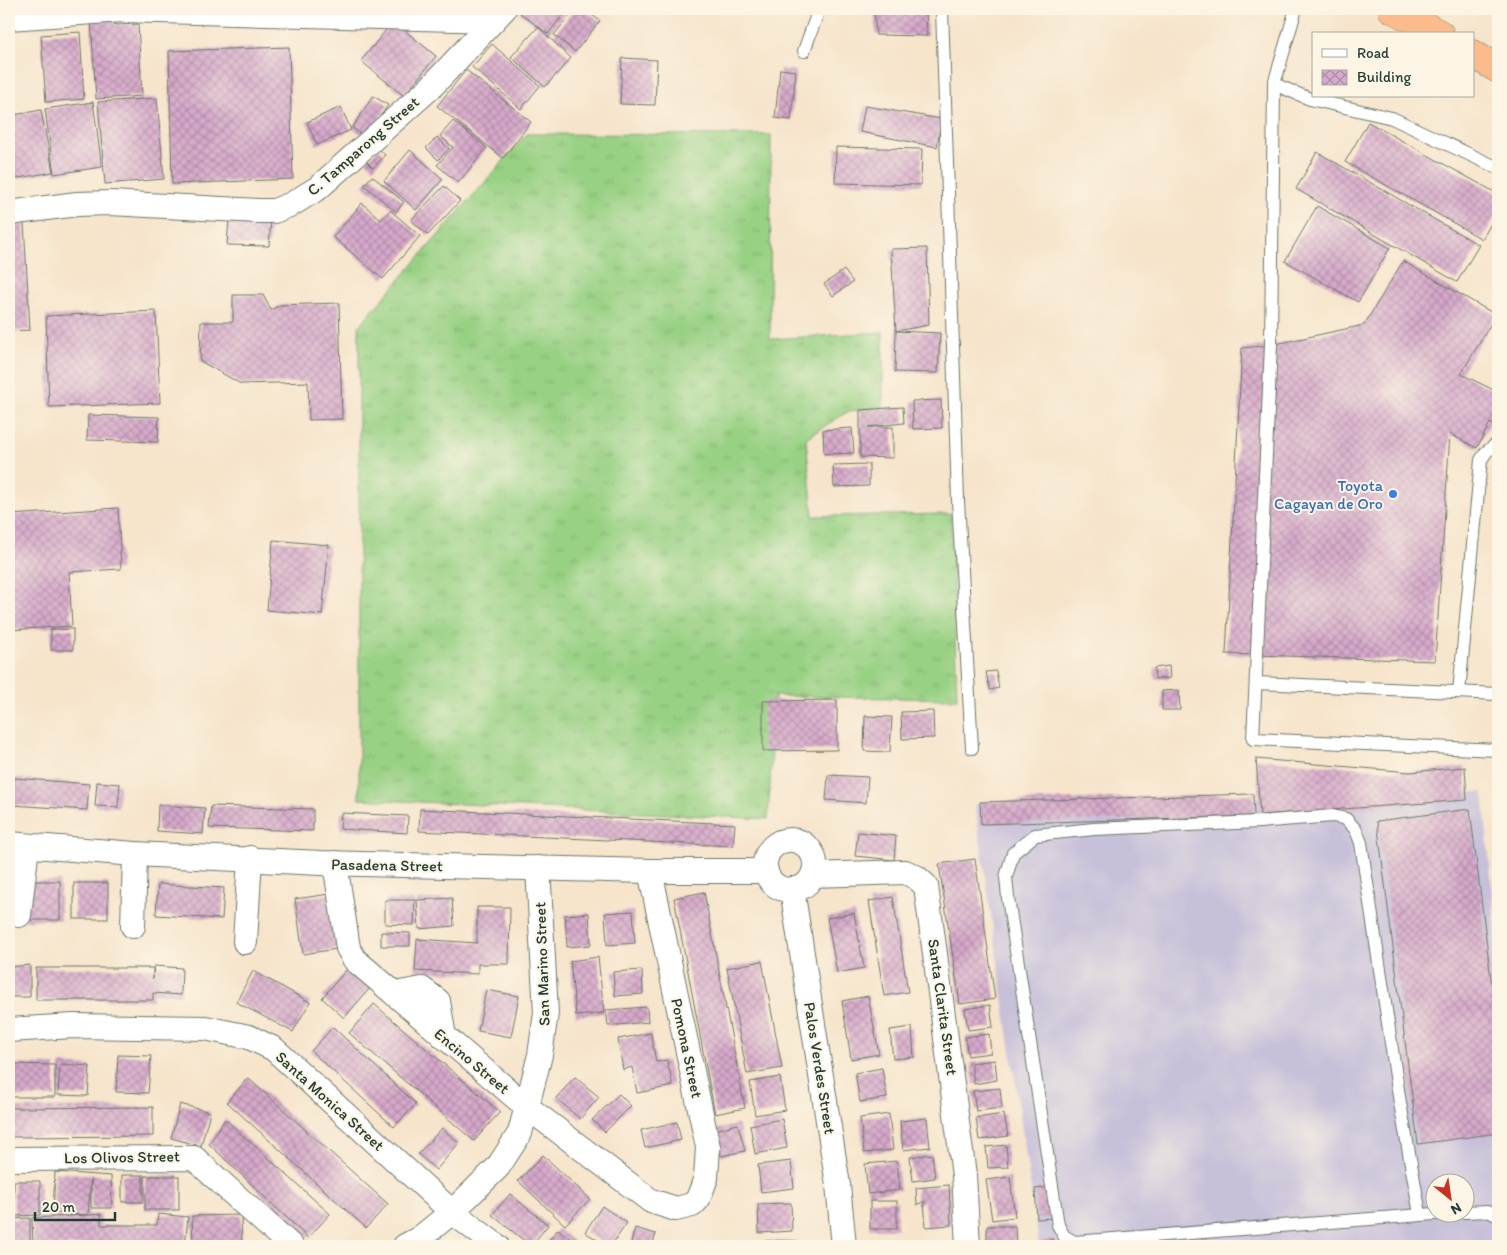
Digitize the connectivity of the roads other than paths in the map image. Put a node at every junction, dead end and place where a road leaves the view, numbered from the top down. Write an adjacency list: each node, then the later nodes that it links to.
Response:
1 (819, 9): 8 (lane)
2 (942, 9): 18 (lane)
3 (1296, 9): 11 (lane)
4 (1392, 9): 7 (highway)
5 (499, 15): 6 (street); 13 (street, C. Tamparong Street)
6 (9, 18)
7 (1436, 32)
8 (804, 51)
9 (1474, 55): 10 (highway)
10 (1498, 69)
11 (1274, 84): 12 (lane); 15 (lane)
12 (1498, 168)
13 (9, 213)
14 (1498, 443): 16 (lane)
15 (1256, 683): 16 (lane); 19 (lane)
16 (1459, 692): 17 (lane)
17 (1498, 694)
18 (972, 748)
19 (1498, 750)
20 (18, 845): 21 (street, Pasadena Street); 29 (street)
21 (135, 854): 22 (street, Pasadena Street); 30 (street)
22 (250, 858): 23 (street, Pasadena Street); 31 (street)
23 (335, 863): 24 (street, Pasadena Street); 33 (street, Encino Street)
24 (538, 868): 25 (street, Pasadena Street); 33 (street, San Marino Street)
25 (650, 871): 26 (street, Pasadena Street); 35 (street, Pomona Street)
26 (766, 871): 27 (street); 28 (street)
27 (813, 874): 28 (street); 45 (street, Santa Clarita Street)
28 (792, 889): 44 (street, Palos Verdes Street)
29 (19, 916)
30 (133, 926)
31 (245, 942)
32 (9, 1030): 36 (street, Santa Monica Street)
33 (527, 1107): 35 (street, Encino Street); 36 (street, San Marino Street)
34 (9, 1159): 41 (street, Los Olivos Street)
35 (676, 1210)
36 (452, 1212): 42 (street, San Marino Street); 43 (street, Santa Monica Street)
37 (1474, 1212): 40 (lane)
38 (1420, 1214): 38 (lane); 39 (lane)
39 (1424, 1214)
40 (1498, 1216)
41 (291, 1246)
42 (405, 1246)
43 (497, 1246)
44 (844, 1246)
45 (968, 1246)

